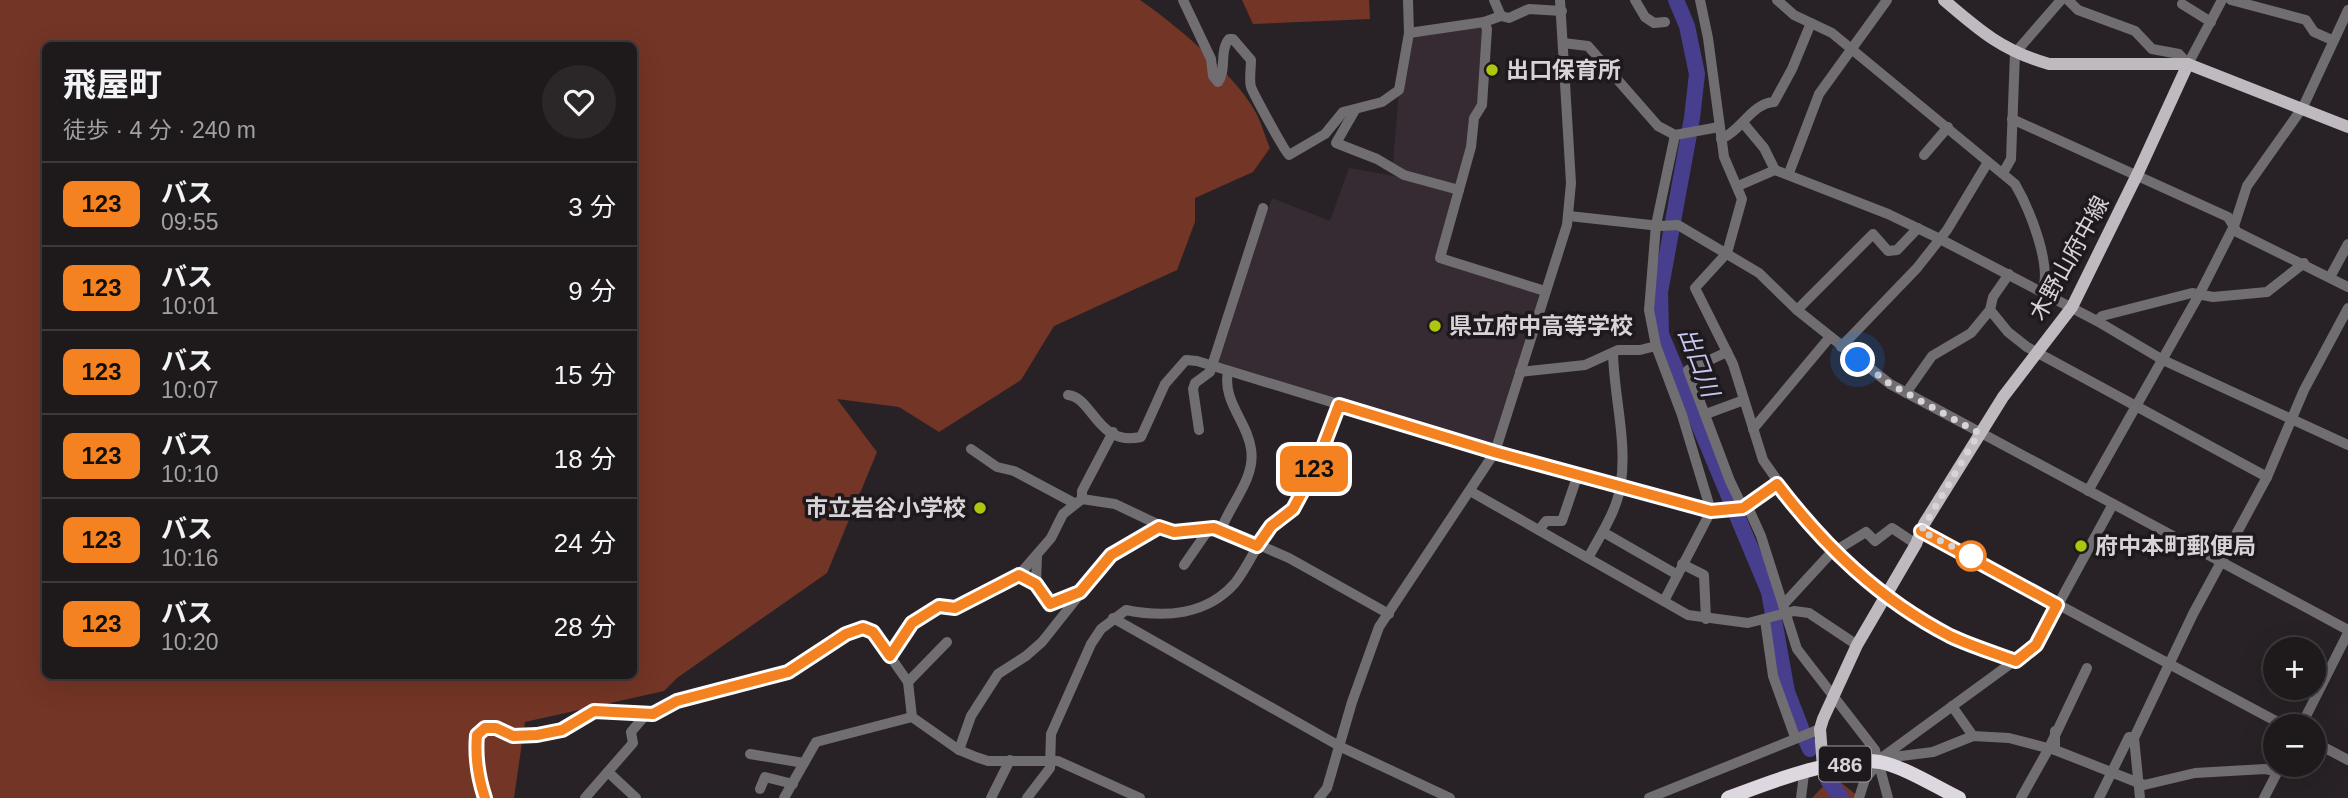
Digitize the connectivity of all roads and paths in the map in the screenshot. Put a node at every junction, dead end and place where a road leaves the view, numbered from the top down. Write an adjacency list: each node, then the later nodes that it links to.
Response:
1 (1183, 0): 35 (street)
2 (1408, 0): 22 (street)
3 (1494, 0): 17 (street)
4 (1560, 0): 16 (street)
5 (1635, 0): 19 (street)
6 (1700, 0): 32 (street)
7 (1777, 0): 21 (street)
8 (1887, 0): 25 (street)
9 (1944, 0): 26 (main road)
10 (2061, 0): 26 (street)
11 (2068, 0): 27 (street)
12 (2222, 0): 20 (street)
13 (2231, 0): 23 (street)
14 (2182, 4): 20 (street)
15 (2348, 10): 23 (street)
16 (1562, 12): 17 (street); 24 (street)
17 (1501, 16): 18 (street)
18 (1484, 22): 22 (street); 48 (street)
19 (1665, 22)
20 (2211, 22): 27 (street)
21 (1811, 23): 25 (street); 31 (street)
22 (1409, 33): 29 (street)
23 (2332, 40): 28 (street)
24 (1563, 43): 36 (street); 50 (street)
25 (1852, 50): 33 (street); 43 (street)
26 (2014, 53): 27 (main road); 30 (street)
27 (2188, 64): 28 (main road); 45 (main road, 木野山府中線)
28 (2303, 107): 34 (main road); 52 (street)
29 (1355, 110): 35 (street); 38 (street)
30 (2012, 119): 40 (street); 45 (street)
31 (1744, 124): 37 (street); 42 (street)
32 (1719, 127): 36 (street); 37 (street)
33 (1948, 127): 39 (street); 41 (street)
34 (2348, 127)
35 (1325, 134): 38 (street)
36 (1675, 135): 51 (street)
37 (1721, 139): 47 (street)
38 (1336, 143): 48 (street)
39 (1924, 155)
40 (2011, 159): 44 (street); 46 (street)
41 (1988, 162): 44 (street); 54 (street)
42 (1775, 170): 43 (street); 47 (street)
43 (1790, 173): 53 (street)
44 (2003, 173): 46 (street)
45 (2137, 176): 52 (street); 64 (main road, 木野山府中線)
46 (2015, 184): 62 (street)
47 (1738, 186): 56 (street)
48 (1459, 190): 61 (street)
49 (1263, 208): 76 (street)
50 (1569, 216): 51 (street); 61 (street)
51 (1658, 226): 56 (street); 70 (street)
52 (2234, 226): 57 (street); 63 (street)
53 (1918, 228): 54 (street); 66 (street)
54 (1938, 238): 58 (street); 71 (street)
55 (2348, 244): 59 (street)
56 (1727, 253): 66 (street); 72 (street)
57 (2304, 263): 59 (street); 63 (street)
58 (2009, 274): 62 (street); 67 (street)
59 (2330, 277): 60 (street)
60 (2348, 286)
61 (1545, 291): 78 (street)
62 (2042, 292): 64 (street)
63 (2200, 293): 68 (street); 75 (street)
64 (2072, 307): 68 (street); 74 (main road, 木野山府中線)
65 (2348, 308): 85 (street)
66 (1797, 310): 69 (street)
67 (1990, 310): 74 (street); 79 (street)
68 (2097, 321): 75 (street)
69 (1830, 337): 71 (street); 87 (street)
70 (1656, 346): 73 (street); 102 (street)
71 (1842, 347): 79 (street)
72 (1727, 352): 81 (street); 84 (street)
73 (1613, 353): 78 (street); 96 (street)
74 (2038, 353): 83 (street); 89 (main road, 木野山府中線)
75 (2163, 360): 83 (street); 85 (street)
76 (1212, 367): 77 (street); 86 (street); 88 (street)
77 (1228, 372): 82 (street); 105 (street)
78 (1520, 372): 92 (street)
79 (1906, 393): 89 (street)
80 (1068, 395): 88 (street)
81 (1744, 400): 84 (street); 87 (street)
82 (1339, 405): 92 (street); 110 (street)
83 (2136, 406): 94 (street); 98 (street)
84 (1706, 414): 101 (street)
85 (2291, 418): 90 (street); 94 (street)
86 (1199, 429)
87 (1753, 429): 95 (street)
88 (1113, 432): 99 (street)
89 (1979, 433): 98 (street); 107 (main road, 木野山府中線)
90 (2348, 444)
91 (971, 449): 99 (street)
92 (1494, 452): 93 (street); 97 (street)
93 (1578, 474): 96 (street); 106 (street)
94 (2267, 477): 114 (street)
95 (1777, 484): 101 (street); 111 (street)
96 (1621, 485): 102 (street); 108 (street)
97 (1470, 491): 106 (street); 125 (street)
98 (2088, 491): 100 (street)
99 (1078, 501): 103 (street); 112 (street)
100 (2113, 504): 114 (street); 123 (street)
101 (1745, 507): 102 (street); 124 (street)
102 (1711, 511): 115 (street)
103 (1159, 527): 104 (street); 120 (street)
104 (1209, 529): 105 (street); 116 (street)
105 (1221, 530): 110 (street)
106 (1539, 530): 113 (street)
107 (1921, 531): 109 (main road, 木野山府中線); 123 (street)
108 (1603, 532): 113 (street); 117 (street)
109 (1916, 544): 111 (street); 121 (main road, 木野山府中線)
110 (1257, 546): 125 (street); 126 (street)
111 (1833, 552): 121 (street); 124 (street)
112 (1037, 555): 118 (street); 119 (street)
113 (1588, 558): 122 (street)
114 (2221, 562): 129 (street); 134 (street)
115 (1682, 564): 117 (street); 127 (street)
116 (1184, 565)
117 (1676, 574): 122 (street)
118 (1019, 575): 119 (street); 132 (street)
119 (1036, 584): 120 (street)
120 (1080, 592): 150 (street)
121 (1885, 596): 131 (main road, 木野山府中線); 133 (street)
122 (1664, 601): 127 (street)
123 (2057, 605): 133 (street); 134 (street)
124 (1784, 609): 128 (street); 131 (street); 137 (street)
125 (1389, 614): 147 (street)
126 (1113, 618): 147 (street); 152 (street)
127 (1706, 619): 128 (street)
128 (1765, 620): 145 (street)
129 (2348, 631): 141 (street)
130 (947, 642): 136 (street)
131 (1857, 645): 137 (main road, 木野山府中線)
132 (890, 656): 136 (street); 139 (street)
133 (2016, 661): 138 (street)
134 (2168, 664): 140 (street); 146 (street)
135 (2087, 668): 149 (street)
136 (908, 682): 142 (street)
137 (1833, 695): 143 (main road, 木野山府中線); 155 (street)
138 (1952, 706): 144 (street); 155 (street)
139 (640, 714): 159 (street); 166 (street)
140 (2263, 714)
141 (2307, 714)
142 (912, 717): 150 (street); 156 (street)
143 (1815, 729): 145 (street); 157 (main road, 木野山府中線)
144 (1973, 736): 149 (street); 155 (street)
145 (1795, 737): 175 (street)
146 (2134, 738): 161 (street); 163 (street)
147 (1340, 747): 173 (street); 174 (street)
148 (2326, 748): 153 (street)
149 (2052, 749): 161 (street); 181 (street)
150 (959, 750): 154 (street)
151 (750, 754): 156 (street)
152 (1052, 760): 154 (street); 171 (street); 172 (street)
153 (2348, 760)
154 (1010, 761): 170 (street)
155 (1880, 762): 157 (highway, 486); 178 (street); 179 (street); 180 (highway, 486)
156 (804, 763): 164 (street)
157 (1822, 768): 160 (highway, 486)
158 (2263, 769): 163 (street)
159 (608, 772): 167 (street); 168 (street)
160 (1804, 774): 176 (highway, 486); 177 (street)
161 (2112, 774): 163 (street); 182 (street)
162 (2274, 777): 184 (street)
163 (2138, 783): 183 (street)
164 (793, 784): 165 (street); 169 (street)
165 (760, 789)
166 (485, 798)
167 (585, 798)
168 (636, 798)
169 (784, 798)
170 (991, 798)
171 (1027, 798)
172 (1139, 798)
173 (1319, 798)
174 (1450, 798)
175 (1648, 798)
176 (1728, 798)
177 (1801, 798)
178 (1858, 798)
179 (1888, 798)
180 (1959, 798)
181 (2021, 798)
182 (2099, 798)
183 (2140, 798)
184 (2264, 798)

